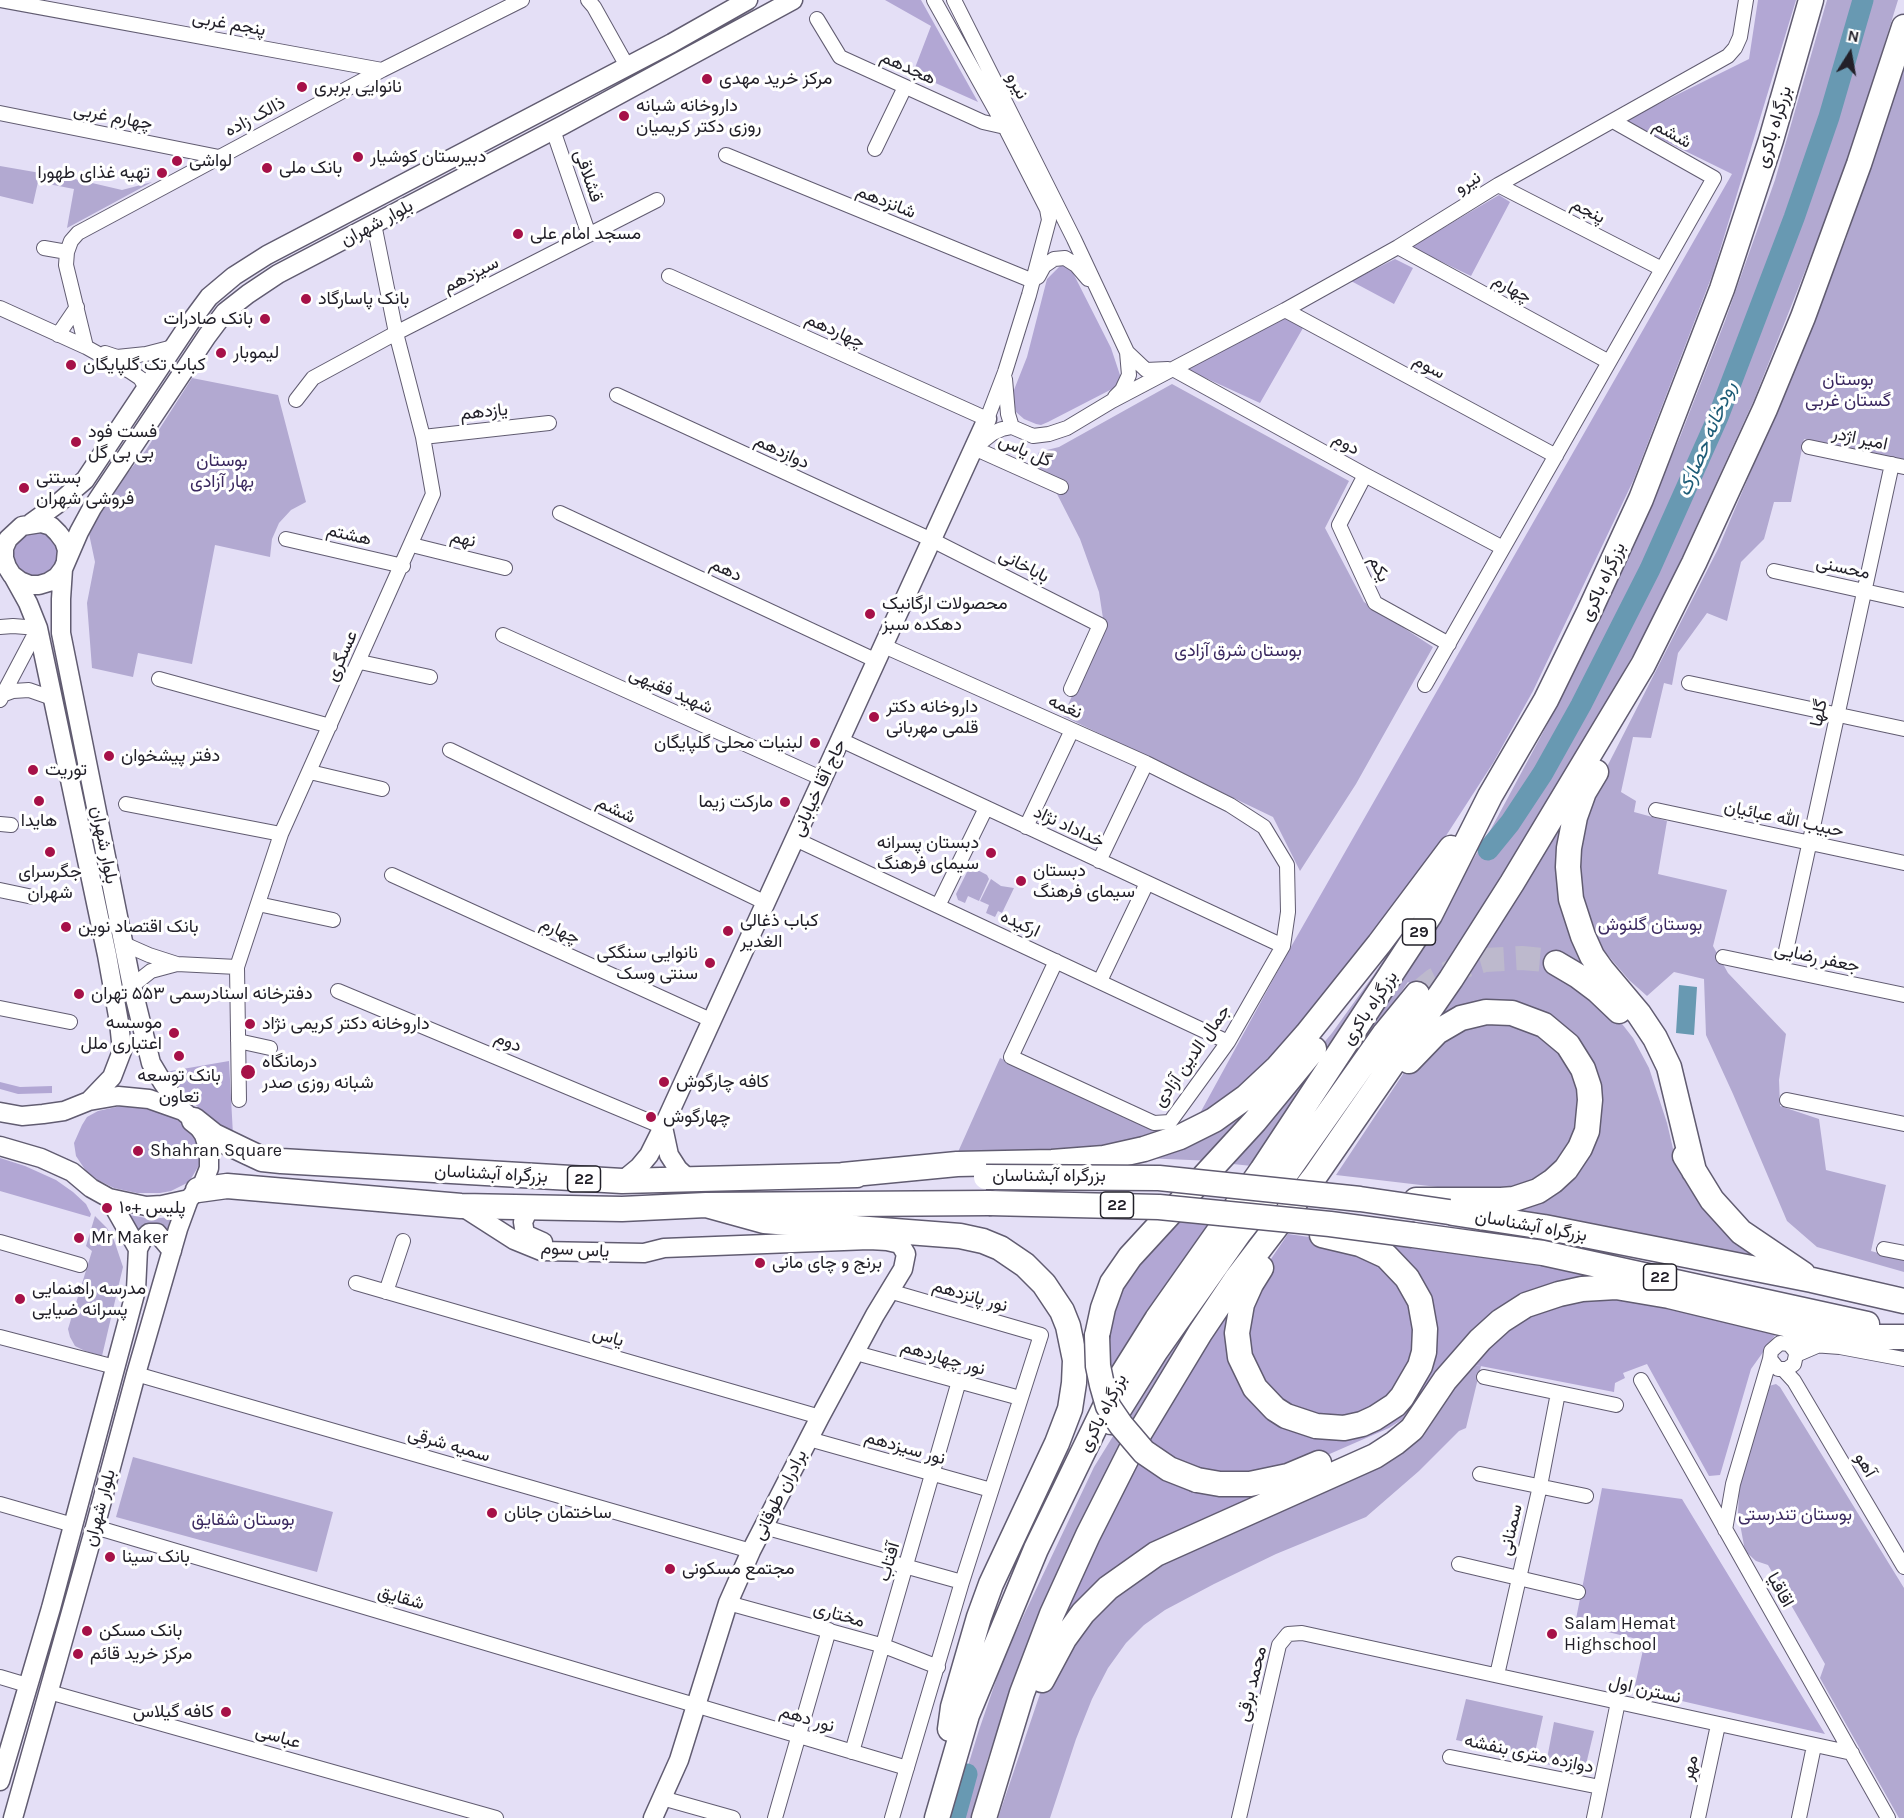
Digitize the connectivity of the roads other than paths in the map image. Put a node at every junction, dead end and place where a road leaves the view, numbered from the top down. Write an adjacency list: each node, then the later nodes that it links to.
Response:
1 (0, 0): 14 (street, پنجم غربی)
2 (522, 0): 10 (street, ذالک زاده)
3 (588, 0): 13 (street)
4 (748, 0): 13 (street, بلوار شهران)
5 (794, 0): 19 (street, بلوار شهران)
6 (934, 0): 18 (street, نیرو)
7 (954, 0): 33 (street, نیرو)
8 (1746, 0): 17 (street, نیرو)
9 (1811, 0): 97 (highway, بزرگراه باکری / 29)
10 (507, 4): 14 (street, ذالک زاده)
11 (817, 19): 15 (street, هجدهم)
12 (1904, 27): 79 (highway)
13 (627, 66): 40 (street, بلوار شهران)
14 (382, 70): 22 (street, ذالک زاده)
15 (905, 87): 18 (street, هجدهم); 20 (street)
16 (0, 113): 22 (street, چهارم غربی)
17 (1613, 121): 23 (street, نیرو); 30 (street, ششم)
18 (1005, 127): 32 (street, نیرو)
19 (554, 130): 25 (street, بلوار شهران); 26 (street, قشلاقی)
20 (875, 149)
21 (726, 155): 32 (street, شانزدهم)
22 (219, 157): 29 (street, ذالک زاده)
23 (1498, 185): 27 (street, نیرو); 30 (street, پنجم)
24 (657, 200): 26 (street, سیزدهم)
25 (374, 224): 37 (street, عسگری); 66 (street, بلوار شهران)
26 (589, 235): 37 (street, سیزدهم)
27 (1398, 247): 36 (street, نیرو); 42 (street, چهارم)
28 (44, 248): 29 (street)
29 (67, 252): 34 (street)
30 (1662, 270): 42 (street)
31 (669, 276): 49 (street, چهاردهم)
32 (1031, 288): 33 (street); 44 (street, حاج آقا خیابانی)
33 (1101, 296): 41 (street, نیرو)
34 (77, 307): 38 (street); 39 (street)
35 (0, 308): 38 (street)
36 (1285, 310): 43 (street, نیرو); 55 (street, سوم)
37 (396, 333): 47 (street); 52 (street, عسگری)
38 (58, 335): 39 (street)
39 (86, 347): 40 (street); 45 (street)
40 (173, 347): 45 (street, بلوار شهران)
41 (1127, 352): 43 (street, نیرو); 48 (street, نیرو)
42 (1609, 362): 55 (street)
43 (1173, 369): 48 (street, نیرو); 57 (street, دوم)
44 (1005, 372): 49 (street, حاج آقا خیابانی); 51 (street, حاج آقا خیابانی)
45 (146, 388): 60 (street, بلوار شهران)
46 (617, 395): 63 (street, دوازدهم)
47 (296, 400)
48 (1112, 401): 51 (street, نیرو)
49 (987, 419): 54 (street, حاج آقا خیابانی)
50 (549, 423): 52 (street, یازدهم)
51 (1012, 427): 54 (street)
52 (423, 437): 64 (street, عسگری)
53 (1809, 447): 56 (street, امیر اژدر)
54 (974, 448): 58 (street, گل یاس); 63 (street, حاج آقا خیابانی)
55 (1556, 456): 65 (street)
56 (1898, 466): 71 (street, گلها)
57 (1365, 475): 65 (street, دوم); 76 (street, یکم)
58 (1061, 487)
59 (560, 513): 77 (street, دهم)
60 (27, 524): 61 (street); 66 (street); 70 (street)
61 (0, 529)
62 (286, 539): 67 (street, هشتم)
63 (932, 540): 77 (street, حاج آقا خیابانی); 84 (street, باباخانی)
64 (412, 544): 67 (street, عسگری); 68 (street, نهم)
65 (1503, 548): 76 (street)
66 (65, 565): 70 (street); 117 (street, بلوار شهران)
67 (403, 566): 78 (street, عسگری)
68 (505, 568)
69 (1774, 571): 71 (street, محسنی)
70 (6, 572): 74 (street, بلوار شهران)
71 (1864, 591): 72 (street, محسنی); 87 (street, گلها)
72 (1904, 600)
73 (6, 626): 74 (street)
74 (38, 628): 85 (street); 86 (street, بلوار شهران)
75 (503, 635): 95 (street, شهید فقیهی)
76 (1449, 644): 83 (street)
77 (880, 653): 90 (street, نغمه); 91 (street, حاج آقا خیابانی)
78 (360, 662): 80 (street); 88 (street, عسگری)
79 (1643, 665): 145 (highway); 146 (highway)
80 (430, 677)
81 (159, 679): 88 (street)
82 (1689, 683): 87 (street)
83 (1425, 685)
84 (1071, 689)
85 (1, 697): 86 (street)
86 (52, 698): 138 (street, بلوار شهران)
87 (1837, 715): 89 (street); 105 (street, گلها)
88 (330, 726): 94 (street, عسگری)
89 (1904, 729)
90 (1071, 730): 93 (street, نغمه); 102 (street)
91 (841, 740): 95 (street, حاج آقا خیابانی); 100 (street, خداداد نژاد)
92 (450, 750): 113 (street, ششم)
93 (1146, 763): 99 (street, نغمه); 106 (street)
94 (310, 772): 96 (street); 103 (street, عسگری)
95 (823, 779): 104 (street, حاج آقا خیابانی)
96 (382, 789)
97 (1491, 796): 110 (highway); 197 (highway, بزرگراه باکری / 29)
98 (126, 804): 103 (street)
99 (1230, 805): 118 (street, جمال الدین آزادی)
100 (986, 808): 102 (street, خداداد نژاد); 115 (street)
101 (1656, 810): 105 (street, حبیب الله عبائیان)
102 (1026, 827): 106 (street, خداداد نژاد)
103 (281, 834): 114 (street, عسگری)
104 (795, 839): 113 (street, حاج آقا خیابانی); 115 (street, ارکیده)
105 (1810, 842): 107 (street, حبیب الله عبائیان); 124 (street, گلها)
106 (1099, 861): 109 (street, خداداد نژاد)
107 (1904, 863)
108 (392, 875): 131 (street, چهارم)
109 (1147, 883): 118 (street, خداداد نژاد); 125 (street)
110 (1422, 888): 147 (highway); 185 (highway, bridge)
111 (0, 890): 112 (street)
112 (33, 897)
113 (766, 903): 131 (street, حاج آقا خیابانی)
114 (258, 904): 116 (street); 123 (street, عسگری)
115 (938, 906): 120 (street, ارکیده)
116 (333, 920)
117 (124, 944): 122 (street); 126 (street, بلوار شهران)
118 (1283, 946): 134 (street, جمال الدین آزادی)
119 (1723, 957): 124 (street, جعفر رضایی)
120 (1056, 961): 125 (street, ارکیده); 134 (street, جمال الدین آزادی)
121 (1556, 963): 146 (highway)
122 (177, 964): 123 (street); 126 (street)
123 (237, 967): 133 (street, عسگری)
124 (1782, 969): 129 (street, جعفر رضایی)
125 (1100, 981): 134 (street, ارکیده)
126 (132, 986): 140 (street, بلوار شهران)
127 (339, 991): 142 (street, دوم)
128 (1417, 994): 197 (highway)
129 (1904, 995)
130 (0, 1008): 132 (street)
131 (713, 1020): 142 (street, حاج آقا خیابانی)
132 (70, 1022)
133 (238, 1041): 135 (street); 136 (street, عسگری)
134 (1228, 1042)
135 (270, 1047)
136 (239, 1100)
137 (1787, 1100): 141 (street)
138 (89, 1101): 139 (street); 140 (street)
139 (0, 1112)
140 (189, 1116): 144 (highway, بزرگراه آبشناسان / 22); 152 (street, بلوار شهران)
141 (1904, 1124)
142 (663, 1127): 149 (street, حاج آقا خیابانی); 150 (street)
143 (0, 1146): 153 (street)
144 (262, 1159): 149 (highway, بزرگراه آبشناسان / 22); 151 (highway)
145 (1326, 1159): 148 (highway); 154 (highway)
146 (1694, 1170): 168 (highway)
147 (843, 1175): 150 (highway, بزرگراه آبشناسان / 22); 154 (highway, بزرگراه آبشناسان / 22, bridge)
148 (1312, 1180): 158 (highway, bridge); 229 (highway)
149 (622, 1181): 150 (highway, بزرگراه آبشناسان / 22)
150 (691, 1181)
151 (260, 1188): 152 (highway, بزرگراه آبشناسان / 22); 156 (highway, بزرگراه آبشناسان / 22)
152 (194, 1194): 153 (street); 165 (street, بلوار شهران)
153 (109, 1198): 163 (street)
154 (1360, 1199): 168 (highway, بزرگراه آبشناسان / 22, bridge)
155 (706, 1205): 157 (highway, بزرگراه آبشناسان / 22); 158 (highway, بزرگراه آبشناسان / 22, bridge); 240 (highway)
156 (460, 1206): 157 (highway, بزرگراه آبشناسان / 22); 162 (street, یاس سوم)
157 (535, 1207): 162 (street, یاس سوم)
158 (1244, 1216): 174 (highway, بزرگراه آبشناسان / 22, bridge)
159 (869, 1240): 162 (street, یاس سوم); 170 (street, برادران طوقانی); 173 (street, برادران طوقانی)
160 (403, 1241): 171 (street)
161 (0, 1242): 167 (street)
162 (664, 1248)
163 (138, 1249): 165 (street); 182 (street, بلوار شهران)
164 (1884, 1249): 166 (street)
165 (172, 1251): 183 (street, بلوار شهران)
166 (1904, 1253)
167 (80, 1266)
168 (1812, 1280): 172 (highway, بزرگراه آبشناسان / 22)
169 (356, 1283): 171 (street, یاس)
170 (889, 1291): 173 (street, برادران طوقانی); 189 (street, نور پانزدهم)
171 (387, 1292): 191 (street, یاس)
172 (1904, 1300)
173 (874, 1315): 179 (street, برادران طوقانی)
174 (1904, 1332)
175 (0, 1336): 182 (street)
176 (1904, 1337): 185 (highway)
177 (1785, 1343): 178 (street); 181 (street, آهو); 181 (street)
178 (1819, 1345): 180 (street); 181 (street)
179 (856, 1353): 187 (street, نور چهاردهم); 191 (street, برادران طوقانی)
180 (1904, 1359)
181 (1784, 1363): 203 (street); 207 (street, آهو)
182 (115, 1367): 200 (street, بلوار شهران)
183 (136, 1374): 201 (street, بلوار شهران); 204 (street, سمیه شرقی)
184 (1484, 1377): 188 (street)
185 (1445, 1380): 229 (highway)
186 (1641, 1380): 203 (street, اقاقیا)
187 (959, 1382): 189 (street, نور چهاردهم); 193 (street, آفتاب)
188 (1558, 1392): 190 (street); 195 (street, سمنانی)
189 (1020, 1398): 196 (street)
190 (1616, 1405)
191 (820, 1417): 192 (street, برادران طوقانی)
192 (809, 1439): 193 (street, نور سیزدهم); 202 (street, برادران طوقانی)
193 (932, 1474): 196 (street, نور سیزدهم); 206 (street, آفتاب)
194 (1480, 1474): 195 (street)
195 (1540, 1486): 198 (street); 208 (street, سمنانی)
196 (991, 1490): 209 (street)
197 (1062, 1494): 240 (highway, بزرگراه باکری / 29)
198 (1586, 1496)
199 (0, 1504): 200 (street)
200 (73, 1525): 218 (street, بلوار شهران)
201 (95, 1527): 219 (street, بلوار شهران); 221 (street, شقایق)
202 (764, 1527): 204 (street, برادران طوقانی); 206 (street)
203 (1725, 1530): 226 (street, اقاقیا)
204 (751, 1551): 211 (street, برادران طوقانی)
205 (1460, 1564): 208 (street)
206 (906, 1566): 209 (street); 213 (street, آفتاب)
207 (1904, 1567)
208 (1519, 1578): 210 (street); 216 (street, سمنانی)
209 (962, 1582): 215 (street)
210 (1578, 1592)
211 (728, 1603): 212 (street, مختاری); 221 (street, برادران طوقانی)
212 (828, 1630): 213 (street, مختاری); 223 (street)
213 (884, 1646): 215 (street, مختاری); 225 (street, آفتاب)
214 (1432, 1661): 216 (street, نسترن اول); 233 (street, محمد برقی)
215 (938, 1667): 228 (street)
216 (1497, 1675): 220 (street, نسترن اول)
217 (0, 1677): 218 (street)
218 (27, 1685): 230 (street, بلوار شهران)
219 (49, 1692): 234 (street, بلوار شهران); 235 (street, عباسی)
220 (1618, 1702): 222 (street, نسترن اول); 231 (street)
221 (697, 1704): 223 (street, نور دهم); 232 (street, برادران طوقانی)
222 (1718, 1725): 224 (street, نسترن اول); 243 (street, مهر)
223 (797, 1735): 225 (street, نور دهم); 238 (street)
224 (1814, 1746): 226 (street, نسترن اول); 244 (street)
225 (852, 1752): 228 (street, نور دهم)
226 (1851, 1754): 245 (street, اقاقیا)
227 (1450, 1757): 231 (street, دوازده متری بنفشه)
228 (907, 1768): 239 (street)
229 (994, 1780): 241 (highway)
230 (0, 1781)
231 (1600, 1787): 242 (street)
232 (662, 1798): 236 (street, برادران طوقانی); 237 (street)
233 (1242, 1816)
234 (13, 1818)
235 (496, 1818)
236 (653, 1818)
237 (734, 1818)
238 (775, 1818)
239 (892, 1818)
240 (937, 1818)
241 (984, 1818)
242 (1594, 1818)
243 (1698, 1818)
244 (1799, 1818)
245 (1888, 1818)

